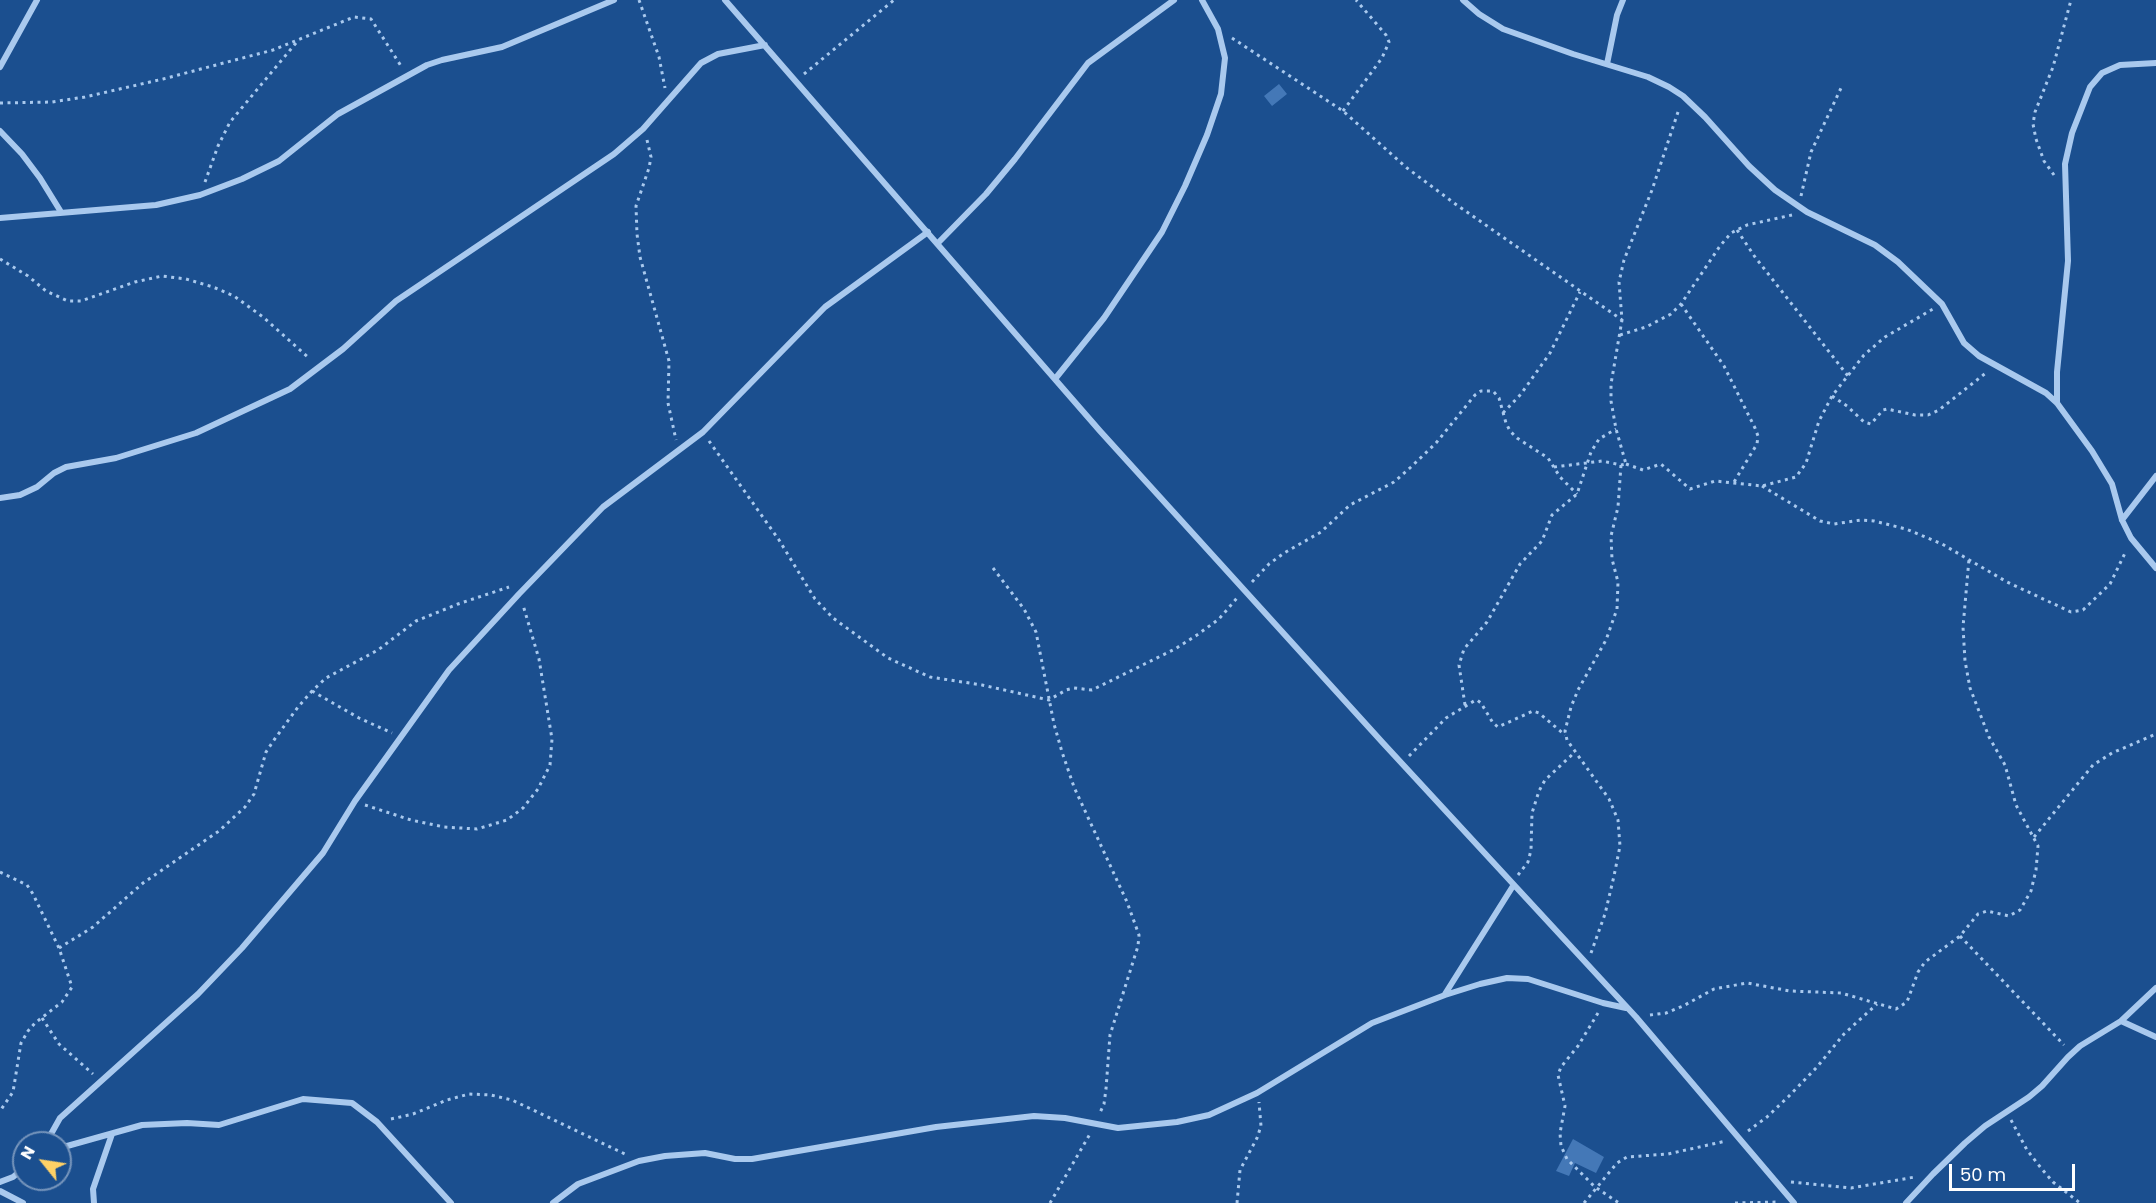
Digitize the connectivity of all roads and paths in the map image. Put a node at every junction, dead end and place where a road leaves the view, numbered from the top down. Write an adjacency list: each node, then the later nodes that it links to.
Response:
1 (37, 0): 17 (street)
2 (614, 0): 18 (street)
3 (639, 0): 22 (path)
4 (725, 0): 14 (street)
5 (894, 0): 19 (path)
6 (1174, 0): 35 (street)
7 (1202, 0): 12 (street)
8 (1356, 0): 24 (path)
9 (1463, 0): 16 (street)
10 (1623, 0): 16 (street)
11 (2071, 0): 27 (path)
12 (1218, 28): 24 (path); 45 (street)
13 (297, 41): 18 (path); 23 (path); 28 (path)
14 (765, 45): 19 (street); 22 (street)
15 (2156, 63): 27 (street)
16 (1607, 64): 21 (street)
17 (0, 67)
18 (407, 75): 28 (street)
19 (796, 81): 34 (street)
20 (1841, 88): 29 (path)
21 (1683, 96): 29 (street); 40 (path)
22 (668, 98): 25 (street)
23 (0, 103)
24 (1343, 111): 37 (path)
25 (643, 129): 43 (street); 51 (path)
26 (0, 132): 30 (street)
27 (2065, 192): 47 (street)
28 (200, 195): 30 (street)
29 (1799, 206): 31 (street)
30 (61, 212): 32 (street)
31 (1807, 212): 33 (path); 39 (street)
32 (0, 218)
33 (1737, 230): 38 (path); 44 (path)
34 (928, 232): 35 (street); 50 (street)
35 (938, 243): 45 (street)
36 (0, 259): 43 (path)
37 (1580, 292): 40 (path); 48 (path)
38 (1681, 304): 41 (path); 56 (path)
39 (1942, 304): 42 (street); 44 (path)
40 (1622, 320): 41 (path)
41 (1620, 335): 49 (path)
42 (1995, 366): 46 (path); 47 (street)
43 (318, 368): 59 (street)
44 (1848, 375): 46 (path)
45 (1055, 379): 66 (street)
46 (1832, 396): 57 (path)
47 (2057, 402): 60 (street)
48 (1503, 413): 54 (path); 66 (path)
49 (1616, 429): 52 (path); 53 (path)
50 (703, 432): 51 (street); 69 (path)
51 (678, 450): 67 (street)
52 (1588, 462): 53 (path); 54 (path); 58 (path)
53 (1624, 465): 56 (path); 73 (path)
54 (1554, 467): 58 (path)
55 (2156, 476): 60 (street)
56 (1734, 482): 57 (path)
57 (1762, 486): 62 (path)
58 (1577, 494): 70 (path)
59 (0, 498)
60 (2122, 520): 61 (street)
61 (2131, 538): 62 (path); 64 (street)
62 (1968, 559): 77 (path)
63 (993, 568): 69 (path)
64 (2156, 568)
65 (512, 586): 68 (path)
66 (1244, 589): 69 (path); 75 (street)
67 (519, 594): 76 (street); 76 (path)
68 (312, 691): 72 (path); 81 (path)
69 (1049, 700): 98 (path)
70 (1465, 705): 73 (path); 75 (path)
71 (2156, 734): 77 (path)
72 (396, 735)
73 (1565, 736): 74 (path)
74 (1575, 752): 79 (path); 82 (path)
75 (1402, 764): 79 (street)
76 (355, 801): 93 (street)
77 (2034, 837): 80 (path)
78 (0, 872): 81 (path)
79 (1512, 884): 82 (street); 84 (street)
80 (1960, 936): 86 (path); 92 (path)
81 (59, 948): 89 (path)
82 (1587, 963): 87 (street)
83 (2156, 988): 90 (street)
84 (1445, 995): 85 (street); 94 (street)
85 (1603, 1003): 87 (street); 106 (path)
86 (1877, 1004): 88 (path); 101 (path)
87 (1627, 1008): 88 (street)
88 (1636, 1017): 101 (street)
89 (42, 1018): 93 (path); 95 (path)
90 (2121, 1021): 91 (street); 92 (street)
91 (2156, 1037)
92 (2072, 1053): 96 (street)
93 (102, 1081): 99 (street)
94 (1257, 1093): 98 (street); 113 (path)
95 (0, 1111)
96 (2006, 1112): 104 (street); 119 (path)
97 (377, 1122): 100 (street); 103 (path); 110 (street)
98 (1095, 1125): 103 (street); 112 (path)
99 (53, 1131)
100 (112, 1134): 102 (street); 109 (street)
101 (1739, 1138): 105 (street); 106 (path)
102 (72, 1145)
103 (639, 1161): 111 (street)
104 (1933, 1174): 105 (path); 118 (street)
105 (1774, 1181): 117 (street)
106 (1595, 1187): 114 (path); 115 (path)
107 (1, 1194): 108 (street)
108 (23, 1203)
109 (94, 1203)
110 (451, 1203)
111 (553, 1203)
112 (1050, 1203)
113 (1237, 1203)
114 (1584, 1203)
115 (1619, 1203)
116 (1735, 1203): 117 (path)
117 (1794, 1203)
118 (1906, 1203)
119 (2080, 1203)

